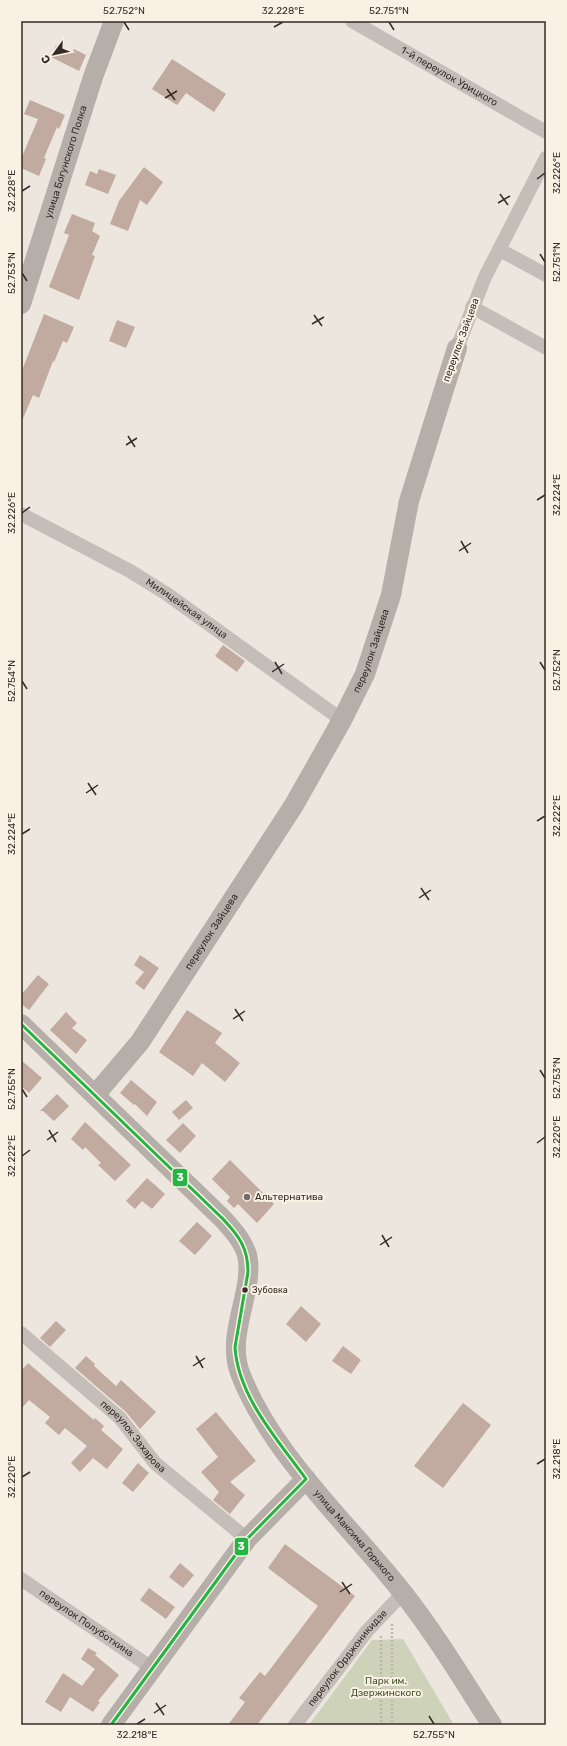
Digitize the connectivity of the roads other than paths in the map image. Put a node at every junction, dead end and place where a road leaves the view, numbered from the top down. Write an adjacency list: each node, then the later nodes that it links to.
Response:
1 (114, 21): 7 (main road, улица Богунского Полка)
2 (352, 21): 3 (street, 1-й переулок Урицкого)
3 (546, 132)
4 (546, 158): 5 (street, переулок Зайцева)
5 (500, 250): 6 (street); 8 (street, переулок Зайцева)
6 (546, 275)
7 (21, 304)
8 (472, 308): 9 (street, переулок Зайцева); 10 (street)
9 (457, 348): 12 (main road, переулок Зайцева)
10 (546, 348)
11 (21, 514): 12 (street, Милицейская улица)
12 (342, 720): 14 (main road, переулок Зайцева)
13 (21, 1024): 14 (main road, улица Максима Горького)
14 (96, 1095): 16 (main road, улица Максима Горького)
15 (21, 1333): 17 (street, переулок Захарова)
16 (306, 1479): 17 (main road); 19 (main road, улица Максима Горького)
17 (247, 1539): 20 (main road)
18 (21, 1578): 20 (street, переулок Полуботкина)
19 (403, 1593): 22 (street, переулок Орджоникидзе); 23 (main road, улица Максима Горького)
20 (152, 1668): 21 (main road)
21 (111, 1725)
22 (295, 1725)
23 (492, 1725)

